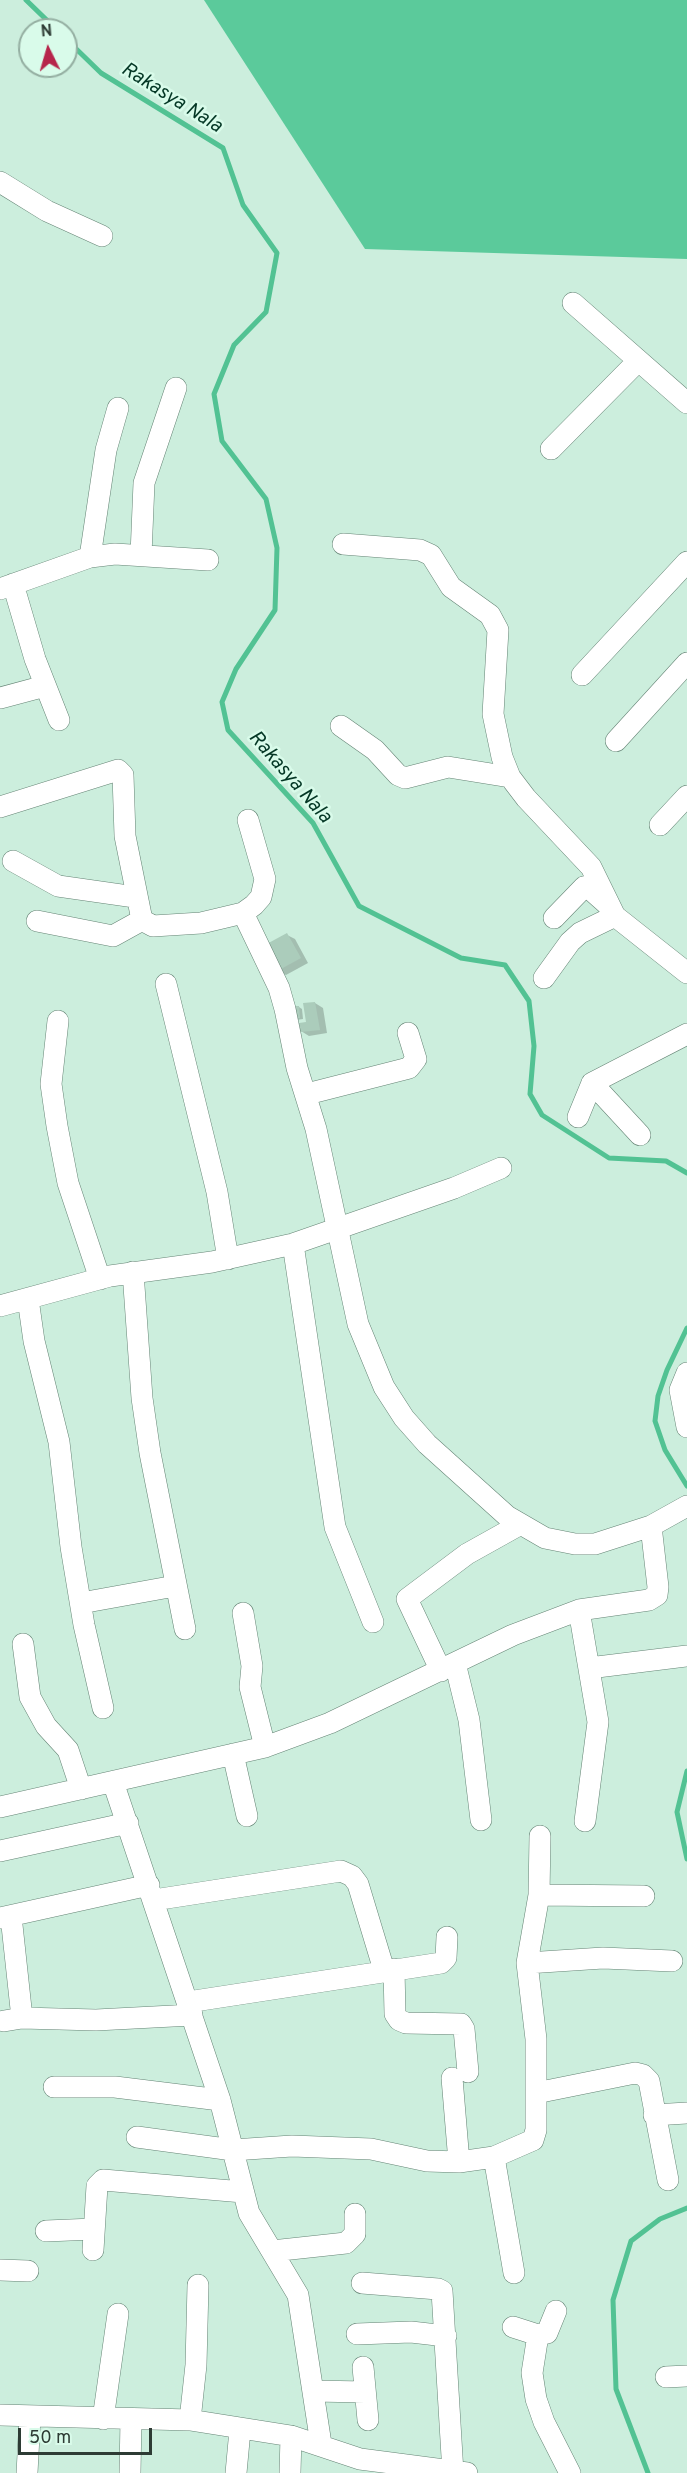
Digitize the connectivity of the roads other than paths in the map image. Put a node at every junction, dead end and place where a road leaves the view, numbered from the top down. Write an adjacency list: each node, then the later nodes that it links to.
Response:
1 (0, 182): 2 (street)
2 (102, 236)
3 (573, 303): 4 (street)
4 (638, 362): 6 (street); 8 (street)
5 (176, 388): 10 (street)
6 (687, 403)
7 (118, 408): 11 (street)
8 (552, 449)
9 (343, 544): 22 (street)
10 (141, 555): 11 (street); 12 (street)
11 (90, 557): 14 (street)
12 (208, 561)
13 (687, 562): 16 (street)
14 (7, 586): 17 (street)
15 (687, 663): 21 (street)
16 (582, 675)
17 (45, 686): 18 (street); 19 (street)
18 (0, 698)
19 (58, 720)
20 (341, 726): 22 (street)
21 (616, 741)
22 (510, 777): 29 (street)
23 (687, 796): 26 (street)
24 (0, 807): 28 (street)
25 (248, 820): 30 (street)
26 (660, 825)
27 (13, 861): 28 (street)
28 (135, 897): 32 (street)
29 (612, 911): 31 (street); 34 (street); 35 (street)
30 (243, 913): 32 (street); 41 (street)
31 (554, 918)
32 (142, 920): 33 (street)
33 (37, 921)
34 (687, 973)
35 (544, 978)
36 (166, 984): 47 (street)
37 (58, 1021): 49 (street)
38 (408, 1033): 41 (street)
39 (687, 1034): 40 (street)
40 (592, 1083): 42 (street); 43 (street)
41 (307, 1094): 45 (street)
42 (578, 1117)
43 (640, 1135)
44 (501, 1168): 45 (street)
45 (337, 1228): 46 (street); 55 (street)
46 (293, 1244): 47 (street); 61 (street)
47 (228, 1259): 48 (street)
48 (133, 1272): 49 (street); 57 (street)
49 (100, 1279): 50 (street)
50 (28, 1299): 51 (street); 58 (street)
51 (0, 1306)
52 (687, 1373): 53 (street)
53 (687, 1427)
54 (687, 1506): 56 (street)
55 (519, 1525): 56 (street); 65 (street)
56 (651, 1526): 59 (street)
57 (175, 1586): 58 (street); 62 (street)
58 (81, 1602): 67 (street)
59 (579, 1610): 65 (street); 66 (street)
60 (243, 1613): 68 (street)
61 (373, 1622)
62 (185, 1629)
63 (23, 1644): 71 (street)
64 (687, 1656): 66 (street)
65 (448, 1667): 68 (street); 74 (street)
66 (589, 1668): 75 (street)
67 (103, 1708)
68 (265, 1747): 69 (street)
69 (233, 1754): 70 (street); 73 (street)
70 (113, 1782): 71 (street); 76 (street)
71 (81, 1789): 72 (street)
72 (0, 1807)
73 (247, 1816)
74 (481, 1820)
75 (585, 1821)
76 (128, 1823): 78 (street); 79 (street)
77 (540, 1836): 80 (street)
78 (0, 1851)
79 (152, 1892): 82 (street); 86 (street); 87 (street)
80 (539, 1895): 81 (street); 85 (street)
81 (644, 1896)
82 (5, 1917): 87 (street)
83 (447, 1937): 86 (street)
84 (672, 1961): 85 (street)
85 (527, 1963): 89 (street)
86 (389, 1970): 87 (street); 96 (street)
87 (190, 2008): 90 (street)
88 (54, 2087): 90 (street)
89 (536, 2093): 92 (street); 95 (street)
90 (219, 2100): 94 (street)
91 (687, 2113): 92 (street)
92 (654, 2115): 97 (street)
93 (137, 2137): 94 (street)
94 (234, 2150): 96 (street); 98 (street)
95 (494, 2157): 96 (street); 104 (street)
96 (459, 2162)
97 (668, 2180)
98 (243, 2192): 100 (street); 101 (street)
99 (355, 2214): 101 (street)
100 (46, 2231)
101 (272, 2251): 116 (street)
102 (0, 2270): 103 (street)
103 (28, 2271)
104 (514, 2273)
105 (362, 2283): 112 (street)
106 (198, 2285): 122 (street)
107 (556, 2311): 111 (street)
108 (118, 2314): 120 (street)
109 (513, 2327): 111 (street)
110 (357, 2334): 112 (street)
111 (538, 2335): 132 (street)
112 (446, 2336): 131 (street)
113 (363, 2367): 117 (street)
114 (666, 2376): 115 (street)
115 (687, 2376)
116 (313, 2391): 117 (street); 126 (street)
117 (365, 2392): 123 (street)
118 (0, 2415): 119 (street)
119 (30, 2417): 120 (street); 127 (street)
120 (103, 2419): 121 (street)
121 (131, 2420): 122 (street); 128 (street)
122 (190, 2420): 124 (street)
123 (368, 2420)
124 (240, 2430): 125 (street); 129 (street)
125 (291, 2436): 126 (street); 130 (street)
126 (321, 2444): 131 (street)
127 (27, 2473)
128 (130, 2473)
129 (236, 2473)
130 (290, 2473)
131 (457, 2473)
132 (570, 2473)

